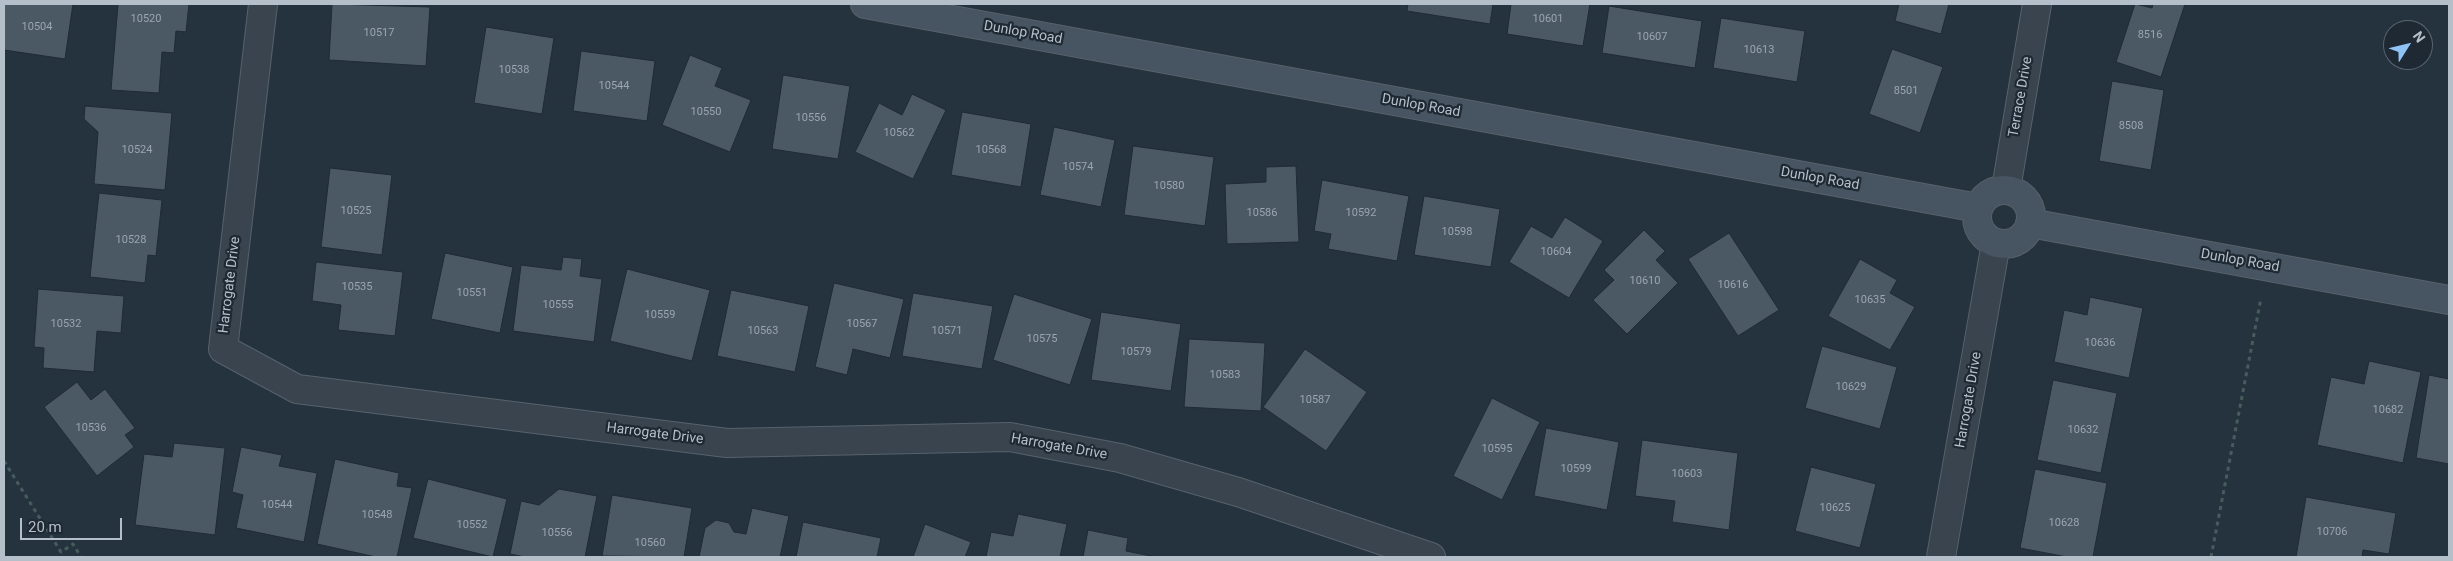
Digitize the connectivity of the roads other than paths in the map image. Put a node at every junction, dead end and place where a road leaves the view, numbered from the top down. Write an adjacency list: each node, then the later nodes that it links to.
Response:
1 (263, 4): 9 (street, Harrogate Drive)
2 (865, 4): 5 (street, Dunlop Road)
3 (2037, 4): 4 (street, Terrace Drive)
4 (2006, 189): 5 (street); 6 (street)
5 (1978, 208): 7 (street)
6 (2030, 223): 7 (street); 8 (street, Dunlop Road)
7 (1996, 244): 10 (street, Harrogate Drive)
8 (2449, 300)
9 (1431, 557)
10 (1941, 557)

